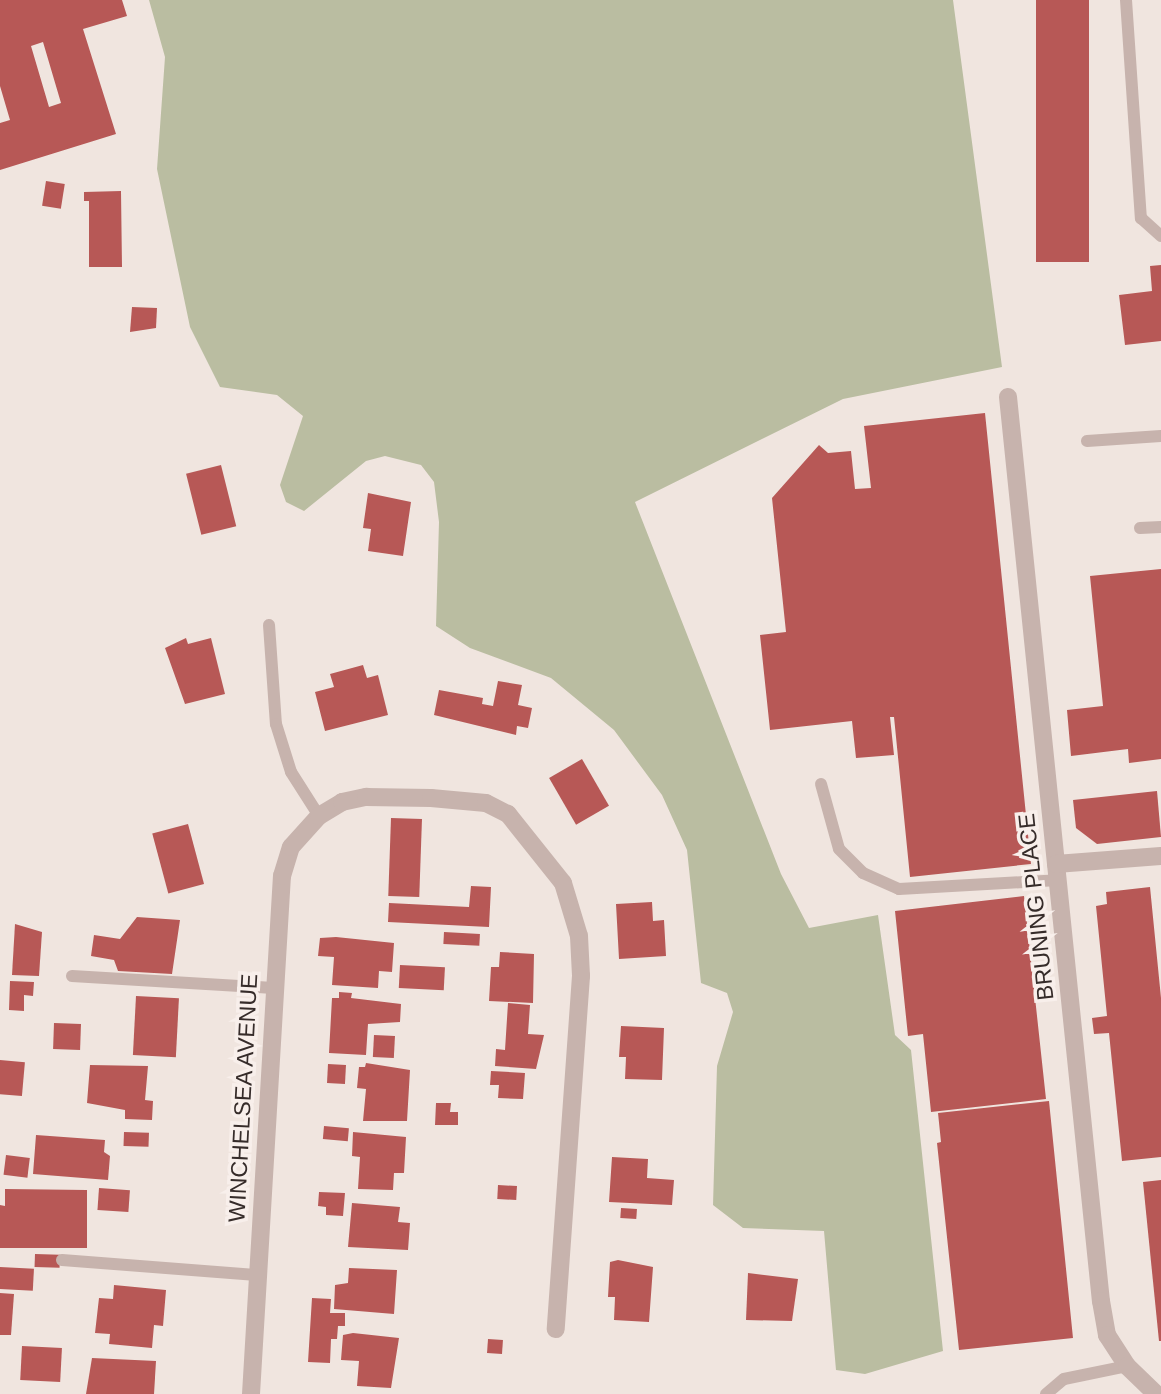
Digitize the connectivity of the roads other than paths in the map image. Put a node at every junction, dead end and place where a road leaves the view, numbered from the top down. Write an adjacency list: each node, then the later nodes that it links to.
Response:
1 (1126, 0): 2 (lane)
2 (1161, 236)
3 (1008, 397): 12 (street, BRUNING PLACE)
4 (1161, 436): 5 (lane)
5 (1087, 441)
6 (1161, 527): 7 (lane)
7 (1140, 528)
8 (269, 625): 10 (lane)
9 (821, 784): 12 (lane)
10 (319, 816): 14 (street, WINCHELSEA AVENUE); 17 (street)
11 (1161, 856): 12 (street)
12 (1057, 872): 18 (street, BRUNING PLACE)
13 (72, 975): 14 (lane)
14 (273, 988): 16 (street, WINCHELSEA AVENUE)
15 (62, 1260): 16 (lane)
16 (258, 1275): 19 (street, WINCHELSEA AVENUE)
17 (556, 1329)
18 (1127, 1366): 20 (lane); 21 (street, BRUNING PLACE)
19 (251, 1394)
20 (1046, 1394)
21 (1156, 1394)

